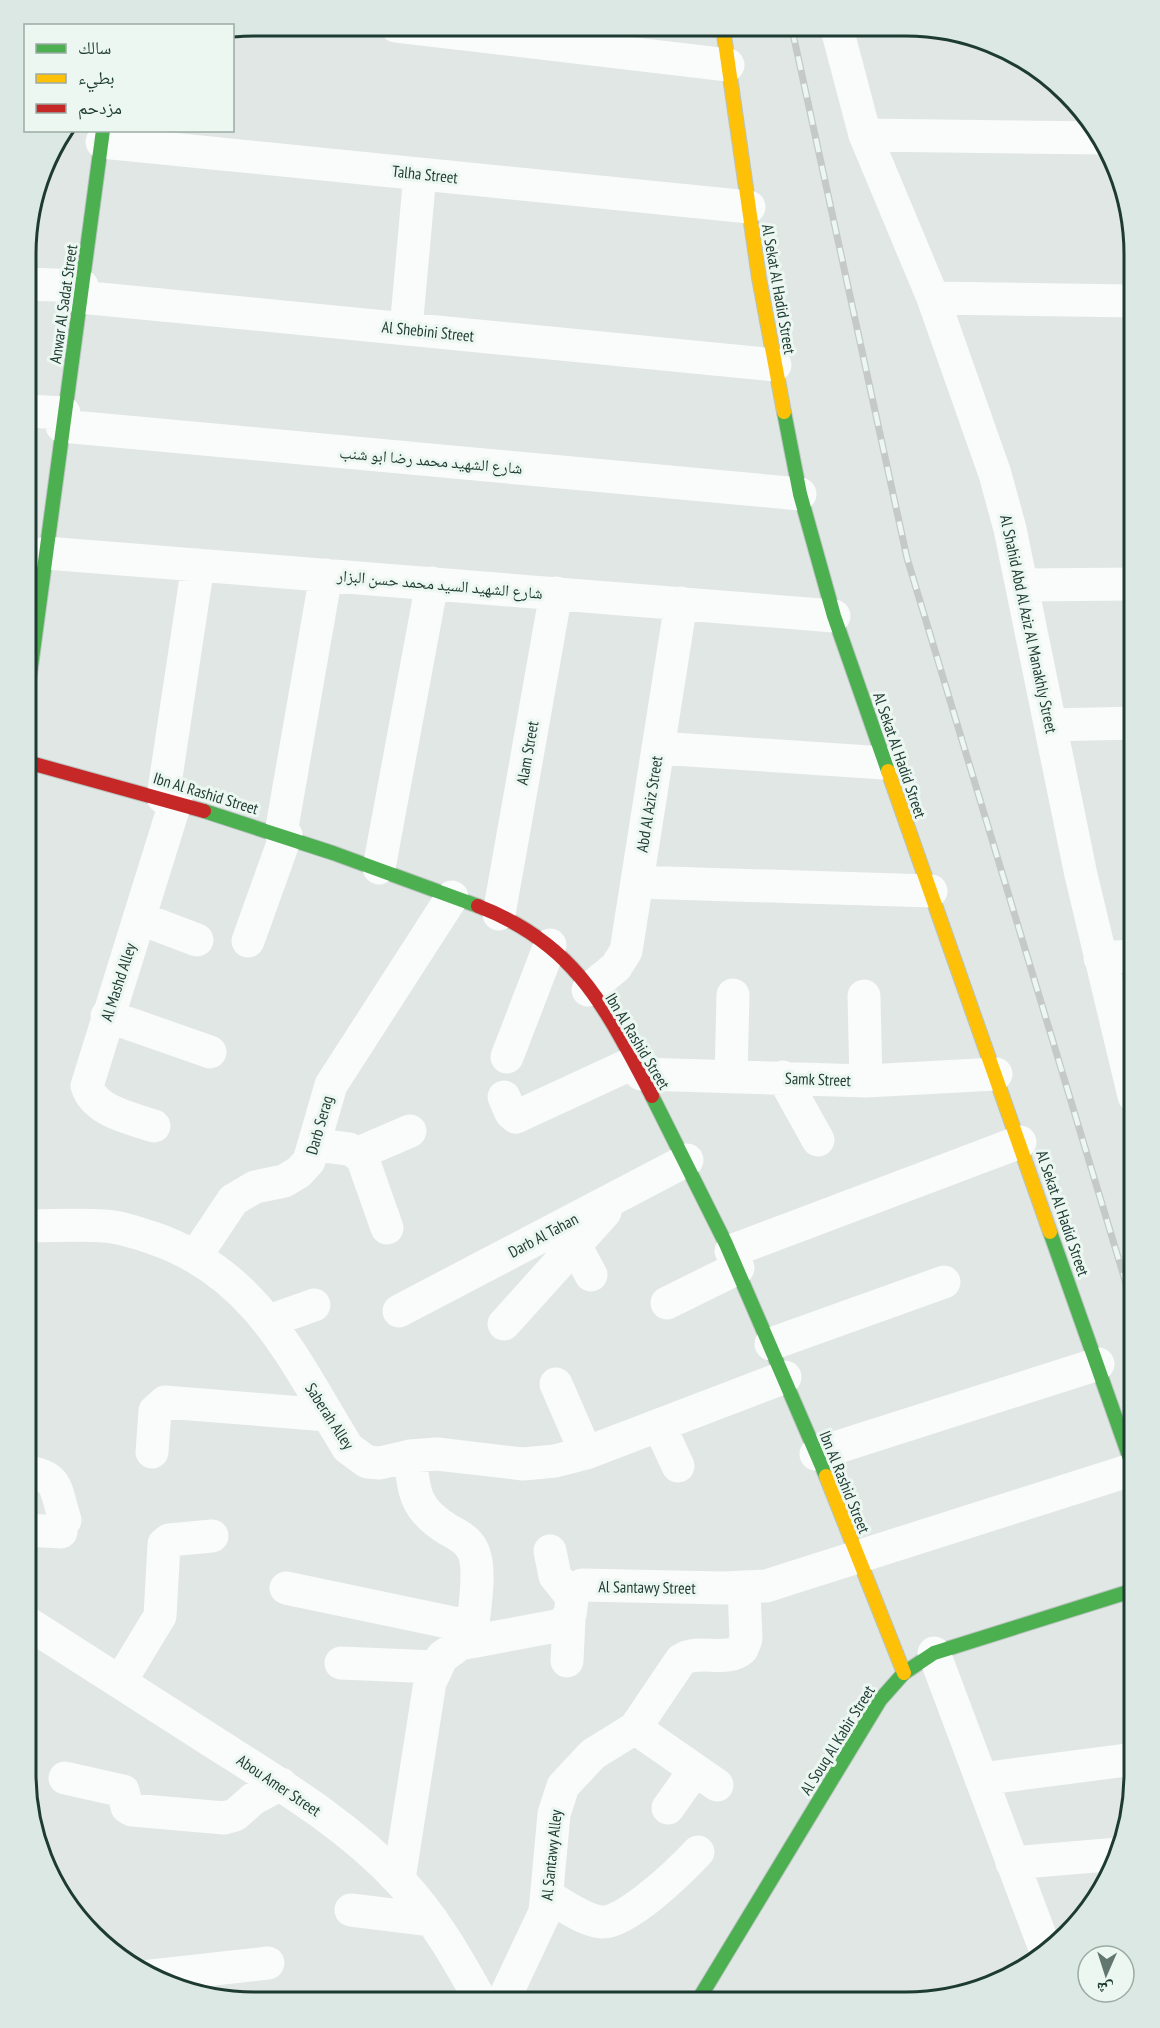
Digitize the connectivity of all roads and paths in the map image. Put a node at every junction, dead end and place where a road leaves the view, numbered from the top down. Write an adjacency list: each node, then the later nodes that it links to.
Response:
1 (481, 36): 4 (street)
2 (724, 36): 4 (street, Al Sekat Al Hadid Street)
3 (839, 36): 5 (street, Al Shahid Abd Al Aziz Al Manakhly Street)
4 (728, 65): 9 (street, Al Sekat Al Hadid Street)
5 (865, 135): 7 (street); 12 (street, Al Shahid Abd Al Aziz Al Manakhly Street)
6 (103, 136): 8 (street, Talha Street); 11 (street, Anwar Al Sadat Street)
7 (1090, 138)
8 (420, 174): 9 (street, Talha Street); 14 (street)
9 (748, 207): 15 (street, Al Sekat Al Hadid Street)
10 (36, 285): 11 (street, Al Shebini Street)
11 (81, 291): 14 (street, Al Shebini Street); 17 (street, Anwar Al Sadat Street)
12 (933, 298): 13 (street); 24 (street, Al Shahid Abd Al Aziz Al Manakhly Street)
13 (1124, 301)
14 (406, 329): 15 (street, Al Shebini Street)
15 (775, 365): 18 (street, Al Sekat Al Hadid Street)
16 (36, 413): 17 (street, شارع الشهيد محمد رضا ابو شنب)
17 (63, 420): 18 (street, شارع الشهيد محمد رضا ابو شنب); 19 (street, Anwar Al Sadat Street)
18 (800, 494): 28 (street, Al Sekat Al Hadid Street)
19 (41, 539): 20 (street, شارع الشهيد السيد محمد حسن البزار); 25 (street, Anwar Al Sadat Street)
20 (198, 565): 21 (street, شارع الشهيد السيد محمد حسن البزار); 34 (street, Al Mashd Alley)
21 (326, 575): 22 (street, شارع الشهيد السيد محمد حسن البزار); 35 (street)
22 (432, 583): 26 (street, شارع الشهيد السيد محمد حسن البزار); 36 (street)
23 (1124, 584): 24 (street)
24 (1024, 585): 30 (street, Al Shahid Abd Al Aziz Al Manakhly Street)
25 (36, 590)
26 (556, 593): 27 (street, شارع الشهيد السيد محمد حسن البزار); 40 (street, Alam Street)
27 (681, 603): 28 (street, شارع الشهيد السيد محمد حسن البزار); 31 (street, Abd Al Aziz Street)
28 (834, 616): 32 (street, Al Sekat Al Hadid Street)
29 (1124, 723): 30 (street)
30 (1051, 725): 46 (street, Al Shahid Abd Al Aziz Al Manakhly Street)
31 (658, 748): 32 (street); 37 (street, Abd Al Aziz Street)
32 (884, 763): 38 (street, Al Sekat Al Hadid Street)
33 (36, 764): 34 (street, Ibn Al Rashid Street)
34 (169, 798): 35 (street, Ibn Al Rashid Street); 41 (street, Al Mashd Alley)
35 (284, 834): 36 (street, Ibn Al Rashid Street); 43 (street)
36 (379, 868): 39 (street, Ibn Al Rashid Street)
37 (637, 882): 38 (street); 47 (street, Abd Al Aziz Street)
38 (931, 891): 55 (street, Al Sekat Al Hadid Street)
39 (452, 897): 40 (street, Ibn Al Rashid Street); 64 (street, Darb Serag)
40 (499, 914): 44 (street, Ibn Al Rashid Street)
41 (139, 918): 42 (street); 50 (street, Al Mashd Alley)
42 (197, 940)
43 (248, 941)
44 (550, 945): 47 (street, Ibn Al Rashid Street); 53 (street)
45 (1124, 957): 46 (street)
46 (1100, 958): 52 (street, Al Shahid Abd Al Aziz Al Manakhly Street)
47 (588, 990): 54 (street, Ibn Al Rashid Street)
48 (733, 994): 56 (street)
49 (864, 996): 58 (street)
50 (107, 1016): 51 (street); 60 (street, Al Mashd Alley)
51 (210, 1052)
52 (1124, 1055)
53 (507, 1057)
54 (638, 1068): 56 (street, Samk Street); 59 (street); 66 (street, Ibn Al Rashid Street)
55 (996, 1074): 58 (street, Samk Street); 63 (street, Al Sekat Al Hadid Street)
56 (731, 1077): 57 (street, Samk Street)
57 (783, 1077): 58 (street, Samk Street); 62 (street)
58 (866, 1081)
59 (504, 1097)
60 (154, 1126)
61 (410, 1131): 65 (street)
62 (818, 1140)
63 (1020, 1142): 72 (street); 81 (street, Al Sekat Al Hadid Street)
64 (316, 1145): 65 (street); 71 (street, Darb Serag)
65 (359, 1153): 69 (street)
66 (687, 1160): 67 (street, Darb Al Tahan); 72 (street, Ibn Al Rashid Street)
67 (620, 1195): 70 (street); 77 (street, Darb Al Tahan)
68 (36, 1226): 71 (street, Saberah Alley)
69 (387, 1228)
70 (575, 1245): 73 (street); 79 (street)
71 (195, 1257): 78 (street, Saberah Alley)
72 (734, 1259): 75 (street); 80 (street, Ibn Al Rashid Street)
73 (591, 1275)
74 (944, 1282): 80 (street)
75 (667, 1303)
76 (314, 1305): 78 (street)
77 (399, 1311)
78 (269, 1321): 84 (street, Saberah Alley)
79 (504, 1324)
80 (771, 1344): 82 (street, Ibn Al Rashid Street)
81 (1098, 1364): 86 (street, Al Sekat Al Hadid Street); 89 (street)
82 (785, 1377): 85 (street, Saberah Alley); 89 (street, Ibn Al Rashid Street)
83 (556, 1384): 88 (street)
84 (327, 1415): 87 (street); 90 (street, Saberah Alley)
85 (659, 1425): 88 (street, Saberah Alley); 91 (street)
86 (1124, 1440)
87 (152, 1452)
88 (586, 1453): 90 (street, Saberah Alley)
89 (816, 1454): 97 (street, Ibn Al Rashid Street)
90 (410, 1456): 103 (street)
91 (678, 1466)
92 (1124, 1472): 97 (street, Al Santawy Street)
93 (36, 1474): 94 (street)
94 (36, 1529)
95 (212, 1536): 109 (street)
96 (550, 1551): 101 (street)
97 (859, 1558): 99 (street, Al Santawy Street); 108 (street, Ibn Al Rashid Street)
98 (286, 1588): 103 (street)
99 (744, 1588): 101 (street, Al Santawy Street); 110 (street, Al Santawy Alley)
100 (1124, 1593): 104 (street, Al Souq Al Kabir Street)
101 (570, 1608): 103 (street, Al Santawy Street); 105 (street)
102 (36, 1628): 109 (street, Abou Amer Street)
103 (471, 1634): 107 (street, Al Santawy Street)
104 (934, 1653): 108 (street, Al Souq Al Kabir Street); 113 (street)
105 (567, 1661)
106 (341, 1663): 107 (street)
107 (436, 1667): 119 (street, Al Santawy Street)
108 (903, 1673): 128 (street, Al Souq Al Kabir Street)
109 (120, 1682): 114 (street, Abou Amer Street)
110 (635, 1728): 115 (street); 120 (street, Al Santawy Alley)
111 (1124, 1760): 113 (street)
112 (65, 1778): 114 (street)
113 (981, 1779): 118 (street)
114 (280, 1784): 119 (street, Abou Amer Street)
115 (668, 1808)
116 (698, 1852): 120 (street)
117 (1108, 1855): 118 (street)
118 (1012, 1863): 123 (street)
119 (399, 1880): 122 (street, Abou Amer Street)
120 (547, 1896): 127 (street, Al Santawy Alley)
121 (351, 1910): 122 (street)
122 (432, 1920): 126 (street, Abou Amer Street)
123 (1043, 1944)
124 (268, 1963): 125 (street)
125 (168, 1974)
126 (476, 1992)
127 (508, 1992)
128 (704, 1992)

